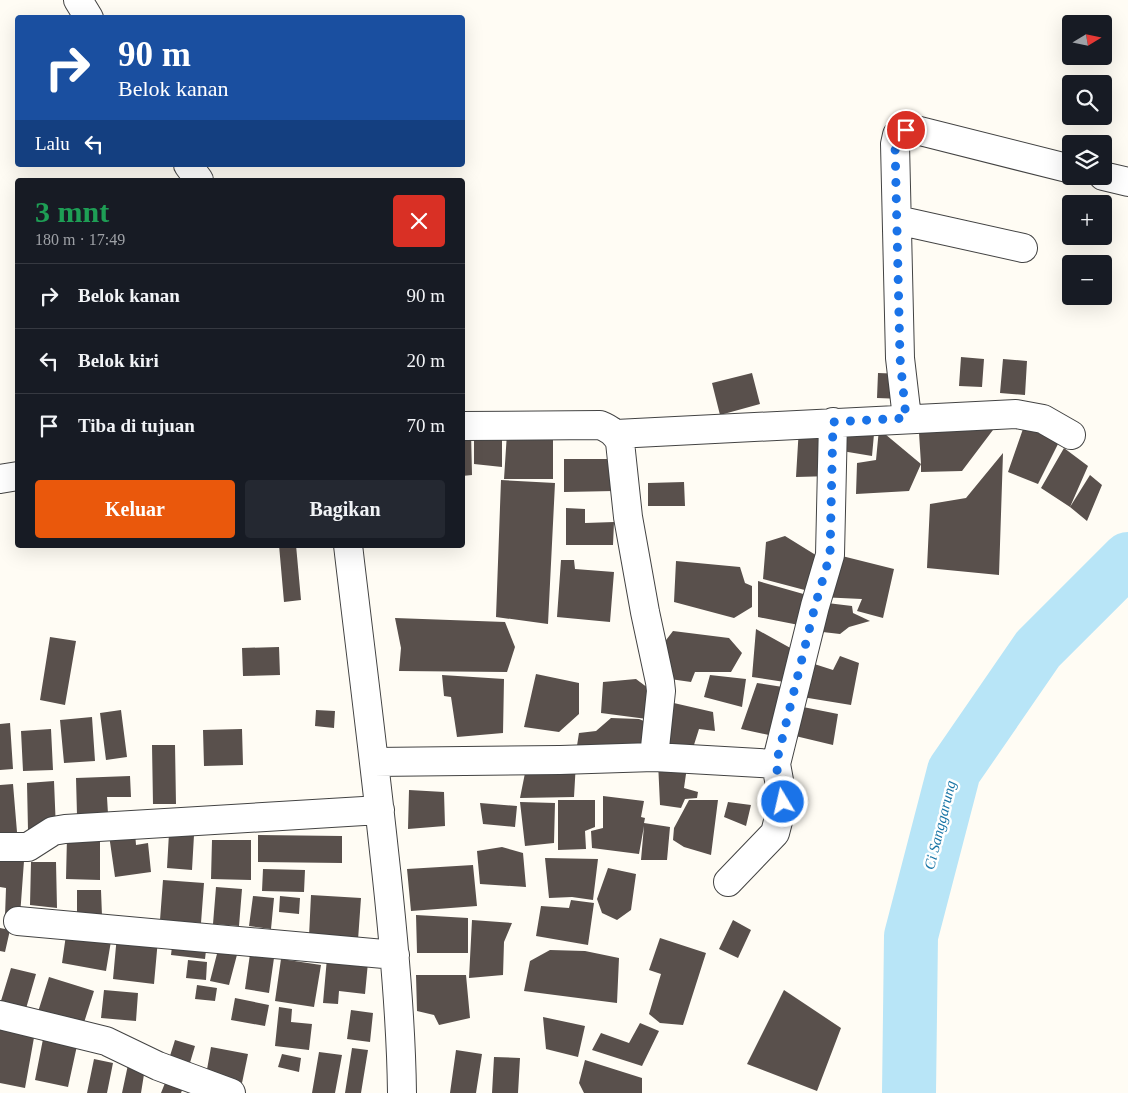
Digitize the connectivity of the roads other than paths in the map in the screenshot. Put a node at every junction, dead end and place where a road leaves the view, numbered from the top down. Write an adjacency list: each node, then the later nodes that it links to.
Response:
1 (78, 0): 2 (street)
2 (87, 15)
3 (1062, 166): 8 (street)
4 (189, 167): 5 (street)
5 (198, 178)
6 (1112, 178): 7 (street)
7 (1128, 182)
8 (896, 220): 9 (street); 10 (street)
9 (1023, 248)
10 (906, 418): 11 (street); 14 (street)
11 (833, 422): 13 (street); 20 (street)
12 (465, 426): 13 (street)
13 (616, 434): 18 (street)
14 (1071, 435)
15 (15, 476): 16 (street)
16 (0, 479)
17 (348, 548): 19 (street)
18 (654, 757): 19 (street); 20 (street)
19 (374, 762): 21 (street)
20 (776, 764): 23 (street)
21 (380, 810): 22 (street); 25 (street)
22 (0, 847)
23 (728, 882)
24 (18, 921): 25 (street)
25 (395, 955): 28 (street)
26 (0, 1015): 27 (street)
27 (231, 1093)
28 (402, 1093)

